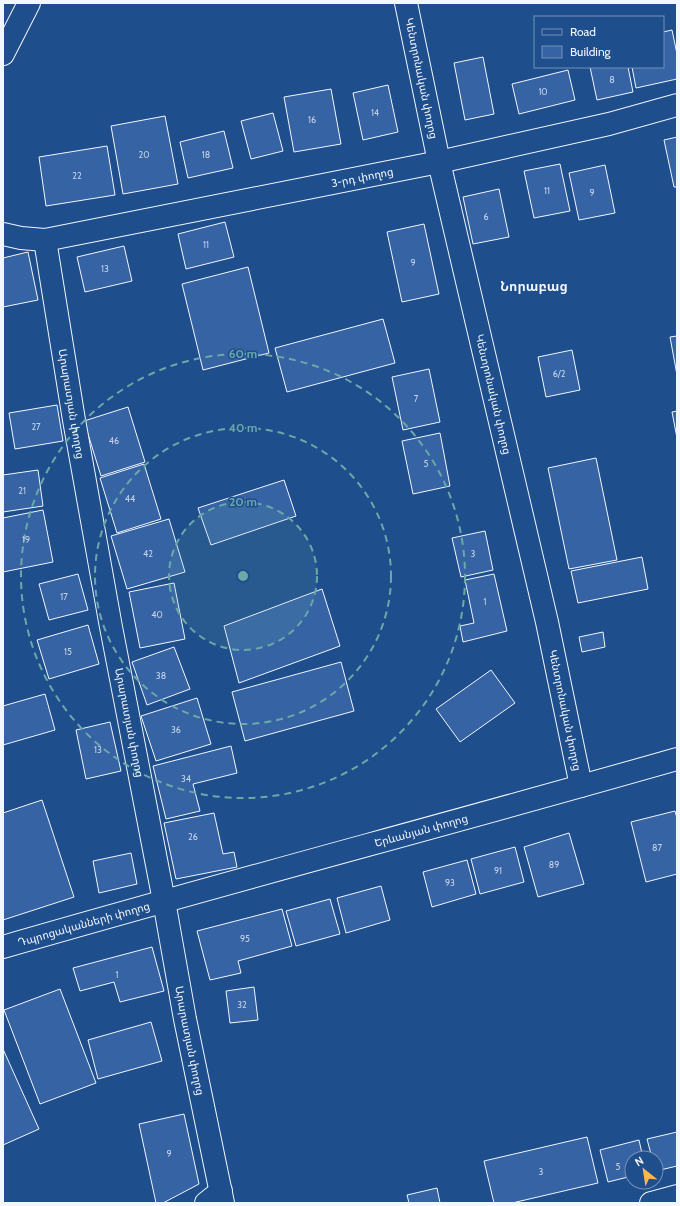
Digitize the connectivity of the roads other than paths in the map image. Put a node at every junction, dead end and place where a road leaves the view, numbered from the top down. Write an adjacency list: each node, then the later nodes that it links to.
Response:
1 (28, 3): 3 (street)
2 (406, 3): 5 (street, Կենտրոնական փողոց)
3 (3, 54)
4 (677, 104): 5 (street, 3-րդ փողոց)
5 (439, 162): 7 (street, 3-րդ փողոց); 9 (street, Կենտրոնական փողոց)
6 (3, 234): 7 (street, 3-րդ փողոց)
7 (45, 240): 10 (street, Արարատյան փողոց)
8 (677, 759): 9 (street, Երևանյան փողոց)
9 (581, 786): 10 (street, Երևանյան փողոց)
10 (164, 900): 11 (street, Դպրոցականների փողոց); 13 (street, Արարատյան փողոց)
11 (3, 947)
12 (677, 1196): 14 (street)
13 (217, 1199)
14 (651, 1203)

